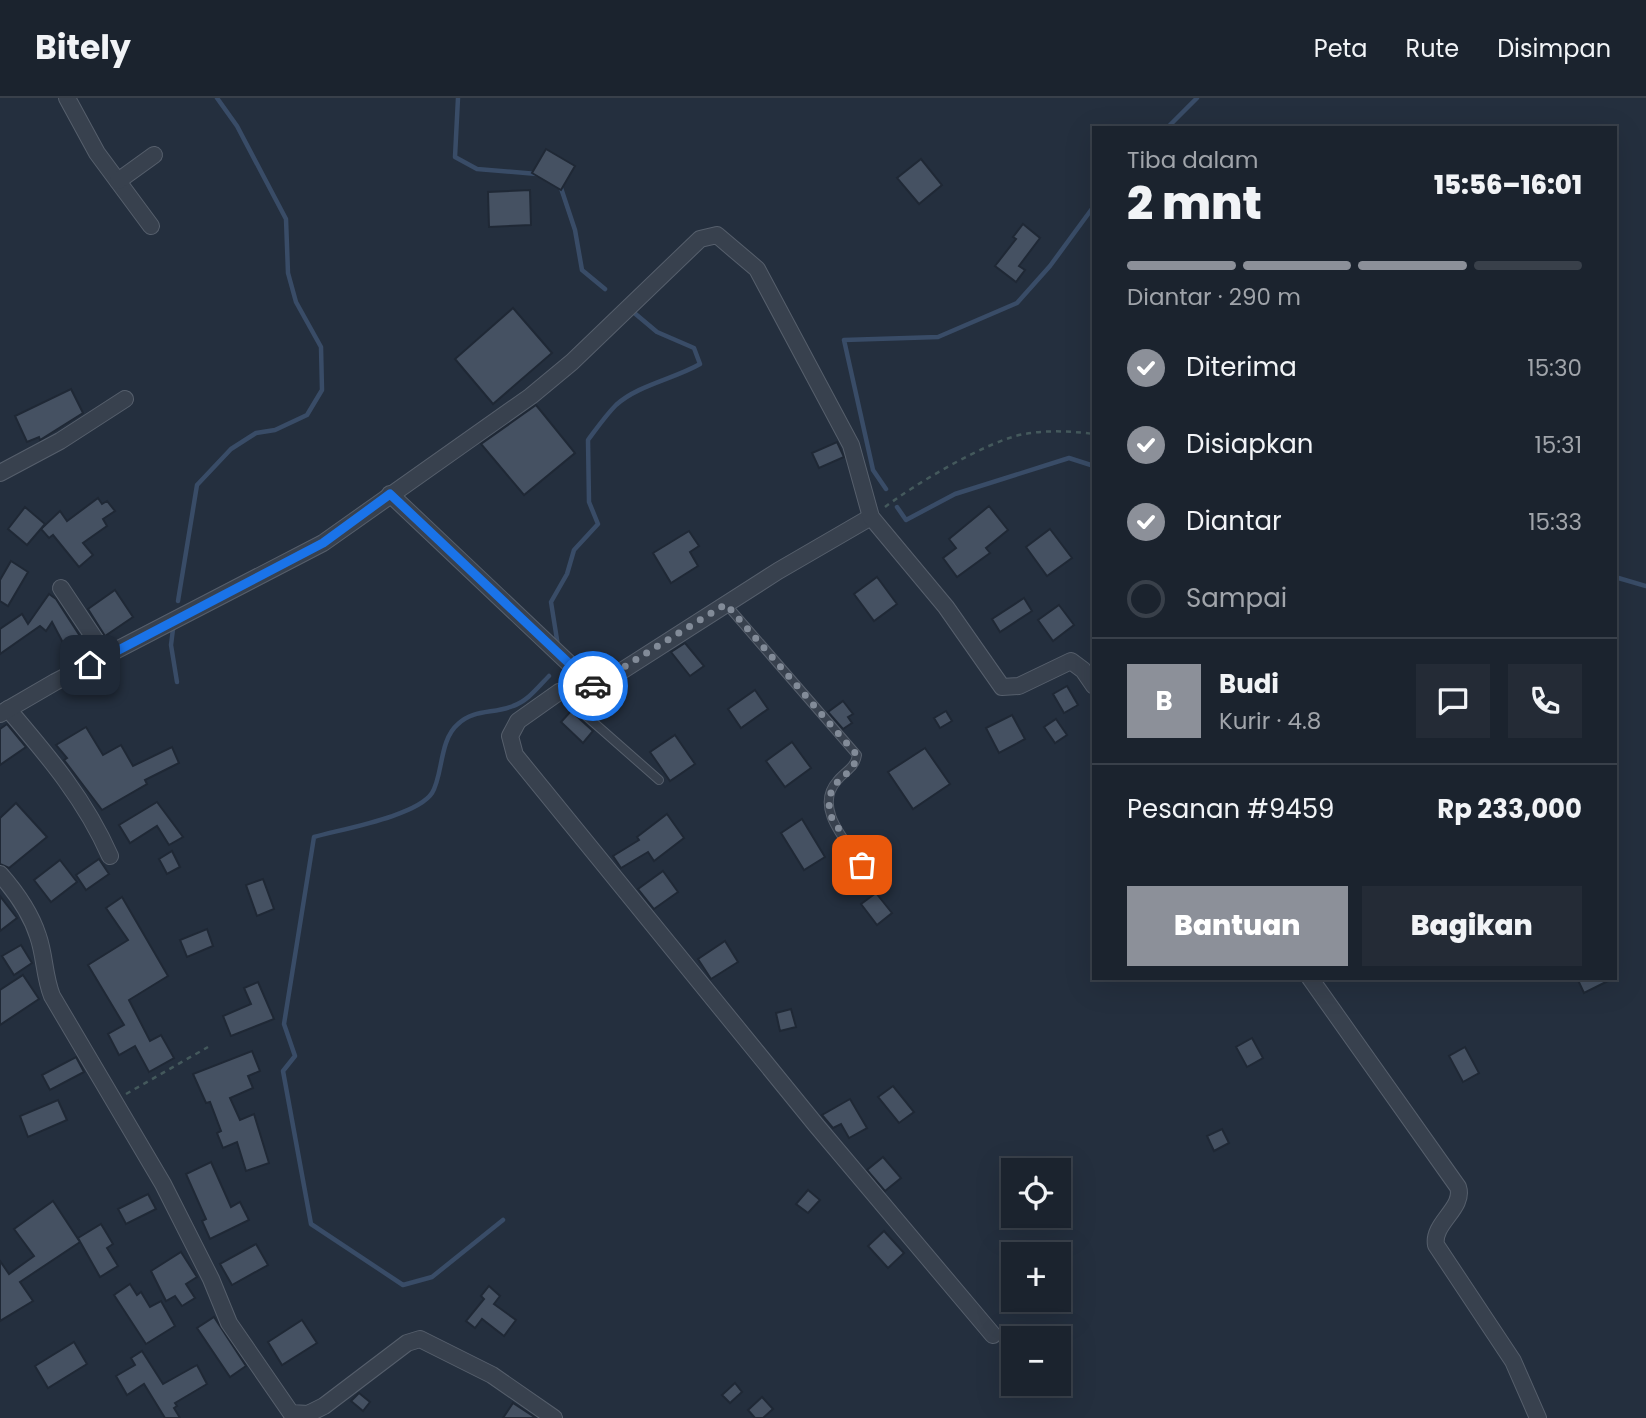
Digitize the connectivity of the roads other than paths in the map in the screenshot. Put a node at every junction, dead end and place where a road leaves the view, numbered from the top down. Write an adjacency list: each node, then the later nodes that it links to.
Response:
1 (67, 98): 3 (street)
2 (154, 155): 3 (street)
3 (118, 181): 4 (street)
4 (151, 226)
5 (125, 399): 6 (street)
6 (0, 473)
7 (390, 494): 8 (street); 11 (street); 13 (street)
8 (871, 517): 10 (street); 12 (street)
9 (61, 588): 11 (street)
10 (726, 604): 13 (street); 18 (lane)
11 (107, 657): 15 (street)
12 (1092, 683)
13 (594, 688): 14 (street)
14 (559, 692): 16 (lane); 21 (street)
15 (4, 711): 17 (street)
16 (659, 780)
17 (110, 856)
18 (862, 865)
19 (0, 874): 22 (street)
20 (1311, 980): 24 (street)
21 (993, 1335)
22 (293, 1415): 23 (street)
23 (554, 1418)
24 (1538, 1418)

